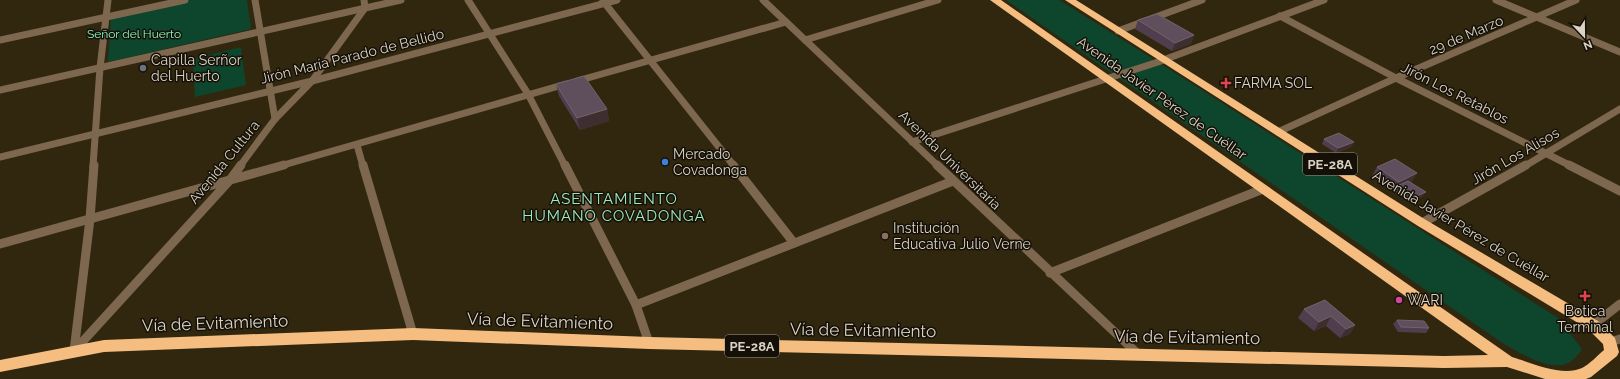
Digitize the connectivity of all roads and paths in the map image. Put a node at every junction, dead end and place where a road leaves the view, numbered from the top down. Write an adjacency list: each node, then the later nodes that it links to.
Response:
1 (108, 0): 19 (street)
2 (184, 0): 19 (street)
3 (255, 0): 22 (street)
4 (401, 0): 17 (street)
5 (468, 0): 24 (street)
6 (617, 0): 15 (street, Jirón María Parado de Bellido)
7 (762, 0): 21 (street, Avenida Universitaria)
8 (938, 0): 26 (street)
9 (995, 0): 31 (highway, Avenida Javier Pérez de Cuéllar / PE-28A)
10 (1070, 0): 23 (highway, Avenida Javier Pérez de Cuéllar / PE-28A)
11 (1202, 0): 16 (street)
12 (1324, 0): 18 (street)
13 (1496, 0): 20 (street)
14 (1576, 0): 20 (street, 29 de Marzo)
15 (604, 2): 24 (street, Jirón María Parado de Bellido); 28 (street)
16 (1189, 2): 23 (street)
17 (365, 4): 22 (street); 33 (street, Avenida Cultura)
18 (1280, 16): 29 (street); 32 (street, Jirón Los Retablos)
19 (107, 17): 25 (street); 30 (street)
20 (1537, 18): 27 (street); 32 (street, 29 de Marzo)
21 (786, 22): 26 (street, Avenida Universitaria); 28 (street)
22 (261, 31): 30 (street); 35 (street)
23 (1118, 31): 29 (highway, Avenida Javier Pérez de Cuéllar / PE-28A)
24 (489, 34): 33 (street, Jirón María Parado de Bellido); 36 (street)
25 (0, 40)
26 (805, 40): 41 (street, Avenida Universitaria)
27 (1620, 52)
28 (651, 60): 36 (street); 51 (street)
29 (1164, 60): 31 (street); 39 (highway, Avenida Javier Pérez de Cuéllar / PE-28A)
30 (100, 68): 34 (street); 40 (street)
31 (1106, 78): 41 (street); 47 (highway, Avenida Javier Pérez de Cuéllar / PE-28A)
32 (1396, 78): 39 (street, 29 de Marzo); 43 (street, Jirón Los Retablos)
33 (312, 80): 35 (street, Jirón María Parado de Bellido); 38 (street, Avenida Cultura)
34 (0, 90)
35 (271, 90): 38 (street); 40 (street, Jirón María Parado de Bellido)
36 (528, 94): 42 (street); 55 (street)
37 (1620, 109): 43 (street, Jirón Los Alisos)
38 (275, 119): 45 (street, Avenida Cultura)
39 (1278, 132): 50 (highway, Avenida Javier Pérez de Cuéllar / PE-28A)
40 (97, 133): 44 (street, Jirón María Parado de Bellido); 49 (street)
41 (912, 142): 46 (street, Avenida Universitaria)
42 (357, 145): 45 (street); 57 (street)
43 (1546, 154): 48 (street, Jirón Los Retablos); 50 (street, Jirón Los Alisos)
44 (0, 157)
45 (230, 180): 49 (street); 60 (street, Avenida Cultura)
46 (953, 181): 51 (street); 53 (street, Avenida Universitaria)
47 (1263, 189): 53 (street); 62 (highway, Avenida Javier Pérez de Cuéllar / PE-28A)
48 (1620, 191)
49 (90, 218): 52 (street); 60 (street)
50 (1422, 223): 56 (highway, Avenida Javier Pérez de Cuéllar / PE-28A)
51 (794, 243): 55 (street)
52 (0, 244)
53 (1050, 273): 61 (street, Avenida Universitaria)
54 (1620, 304): 56 (street)
55 (636, 305): 59 (street)
56 (1593, 325): 58 (highway, Avenida Javier Pérez de Cuéllar / PE-28A)
57 (413, 334): 59 (highway, Vía de Evitamiento / PE-28A); 60 (highway, Vía de Evitamiento / PE-28A)
58 (1615, 341): 62 (highway, Vía de Evitamiento / PE-28A)
59 (649, 343): 61 (highway, Vía de Evitamiento / PE-28A)
60 (74, 351): 63 (highway, Vía de Evitamiento / PE-28A)
61 (1138, 354): 62 (highway, Vía de Evitamiento / PE-28A)
62 (1507, 361)
63 (0, 366)

